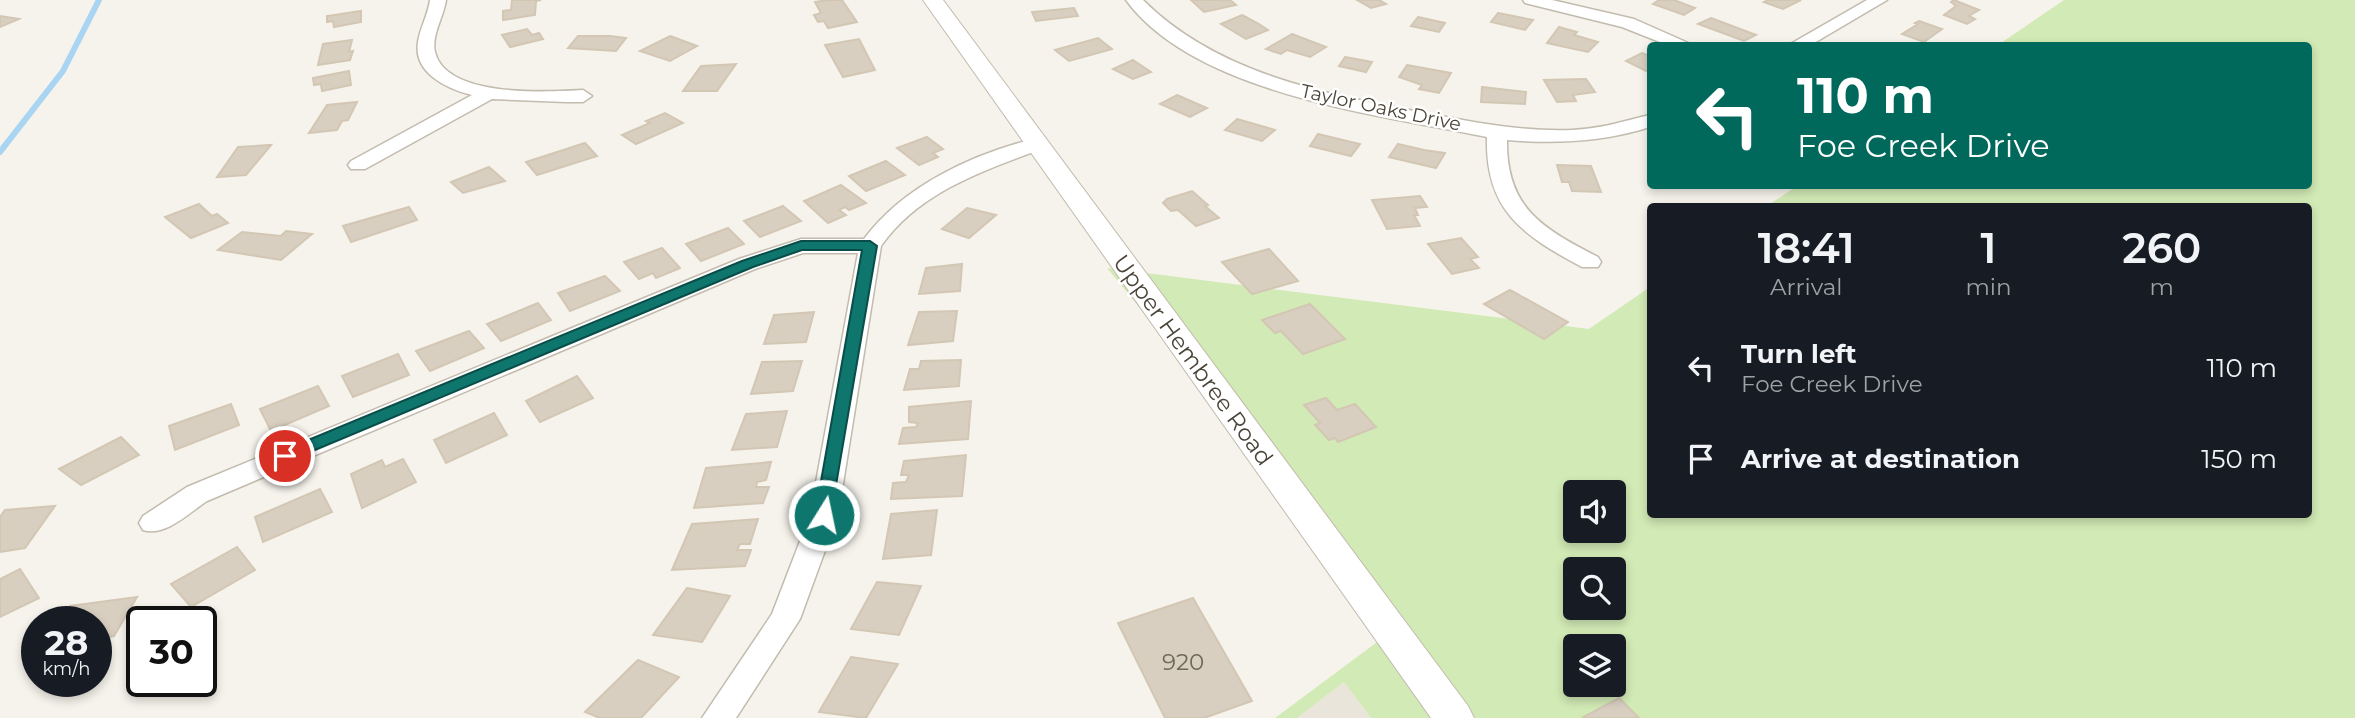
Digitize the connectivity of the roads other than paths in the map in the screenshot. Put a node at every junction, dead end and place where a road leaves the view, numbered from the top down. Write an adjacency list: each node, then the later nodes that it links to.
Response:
1 (438, 0): 8 (street)
2 (933, 0): 12 (street, Upper Hembree Road)
3 (1134, 0): 11 (street, Taylor Oaks Drive)
4 (1531, 0): 6 (street)
5 (1878, 0): 7 (street)
6 (1677, 42)
7 (1802, 42)
8 (488, 93): 9 (street); 13 (street)
9 (583, 96)
10 (1647, 122): 11 (street, Taylor Oaks Drive)
11 (1497, 133): 15 (street)
12 (1037, 144): 14 (street); 18 (street, Upper Hembree Road)
13 (358, 165)
14 (870, 246): 16 (street); 17 (street)
15 (1590, 262)
16 (153, 523)
17 (718, 718)
18 (1454, 718)

